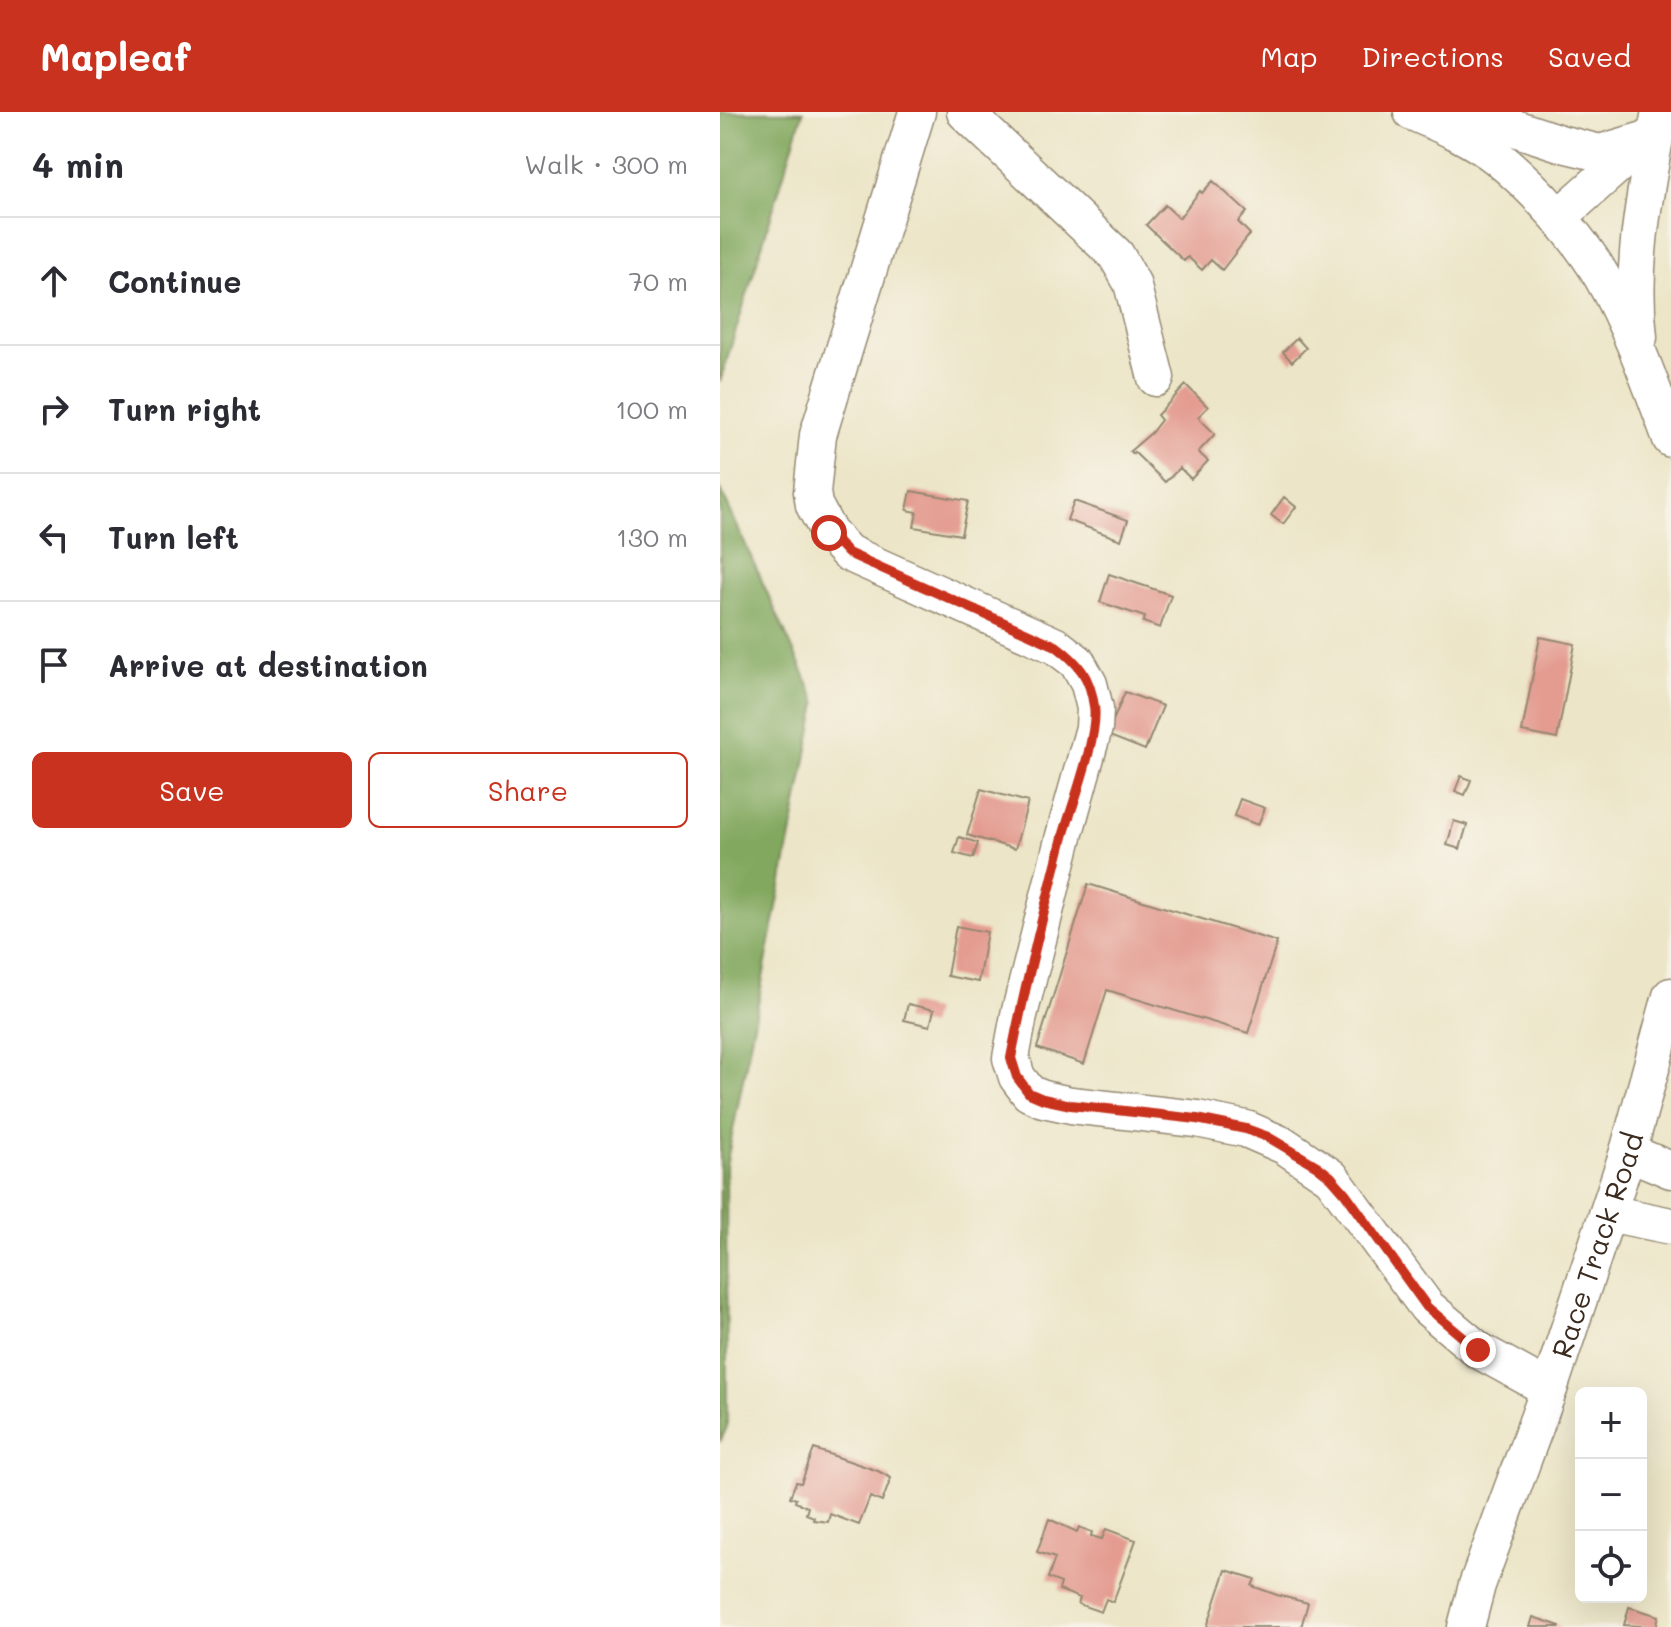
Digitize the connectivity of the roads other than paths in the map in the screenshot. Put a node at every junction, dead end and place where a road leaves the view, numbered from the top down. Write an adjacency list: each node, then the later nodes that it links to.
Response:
1 (917, 112): 15 (street)
2 (965, 112): 7 (street)
3 (1412, 112): 6 (street)
4 (1466, 112): 5 (street)
5 (1654, 123): 6 (street); 8 (street)
6 (1558, 218): 8 (street)
7 (1156, 378)
8 (1647, 378): 9 (street)
9 (1671, 439)
10 (1671, 996): 11 (street, Race Track Road)
11 (1628, 1152): 12 (street); 13 (street, Race Track Road)
12 (1671, 1170)
13 (1608, 1213): 14 (street); 15 (street, Race Track Road)
14 (1671, 1226)
15 (1549, 1389): 16 (street, Race Track Road)
16 (1466, 1627)

